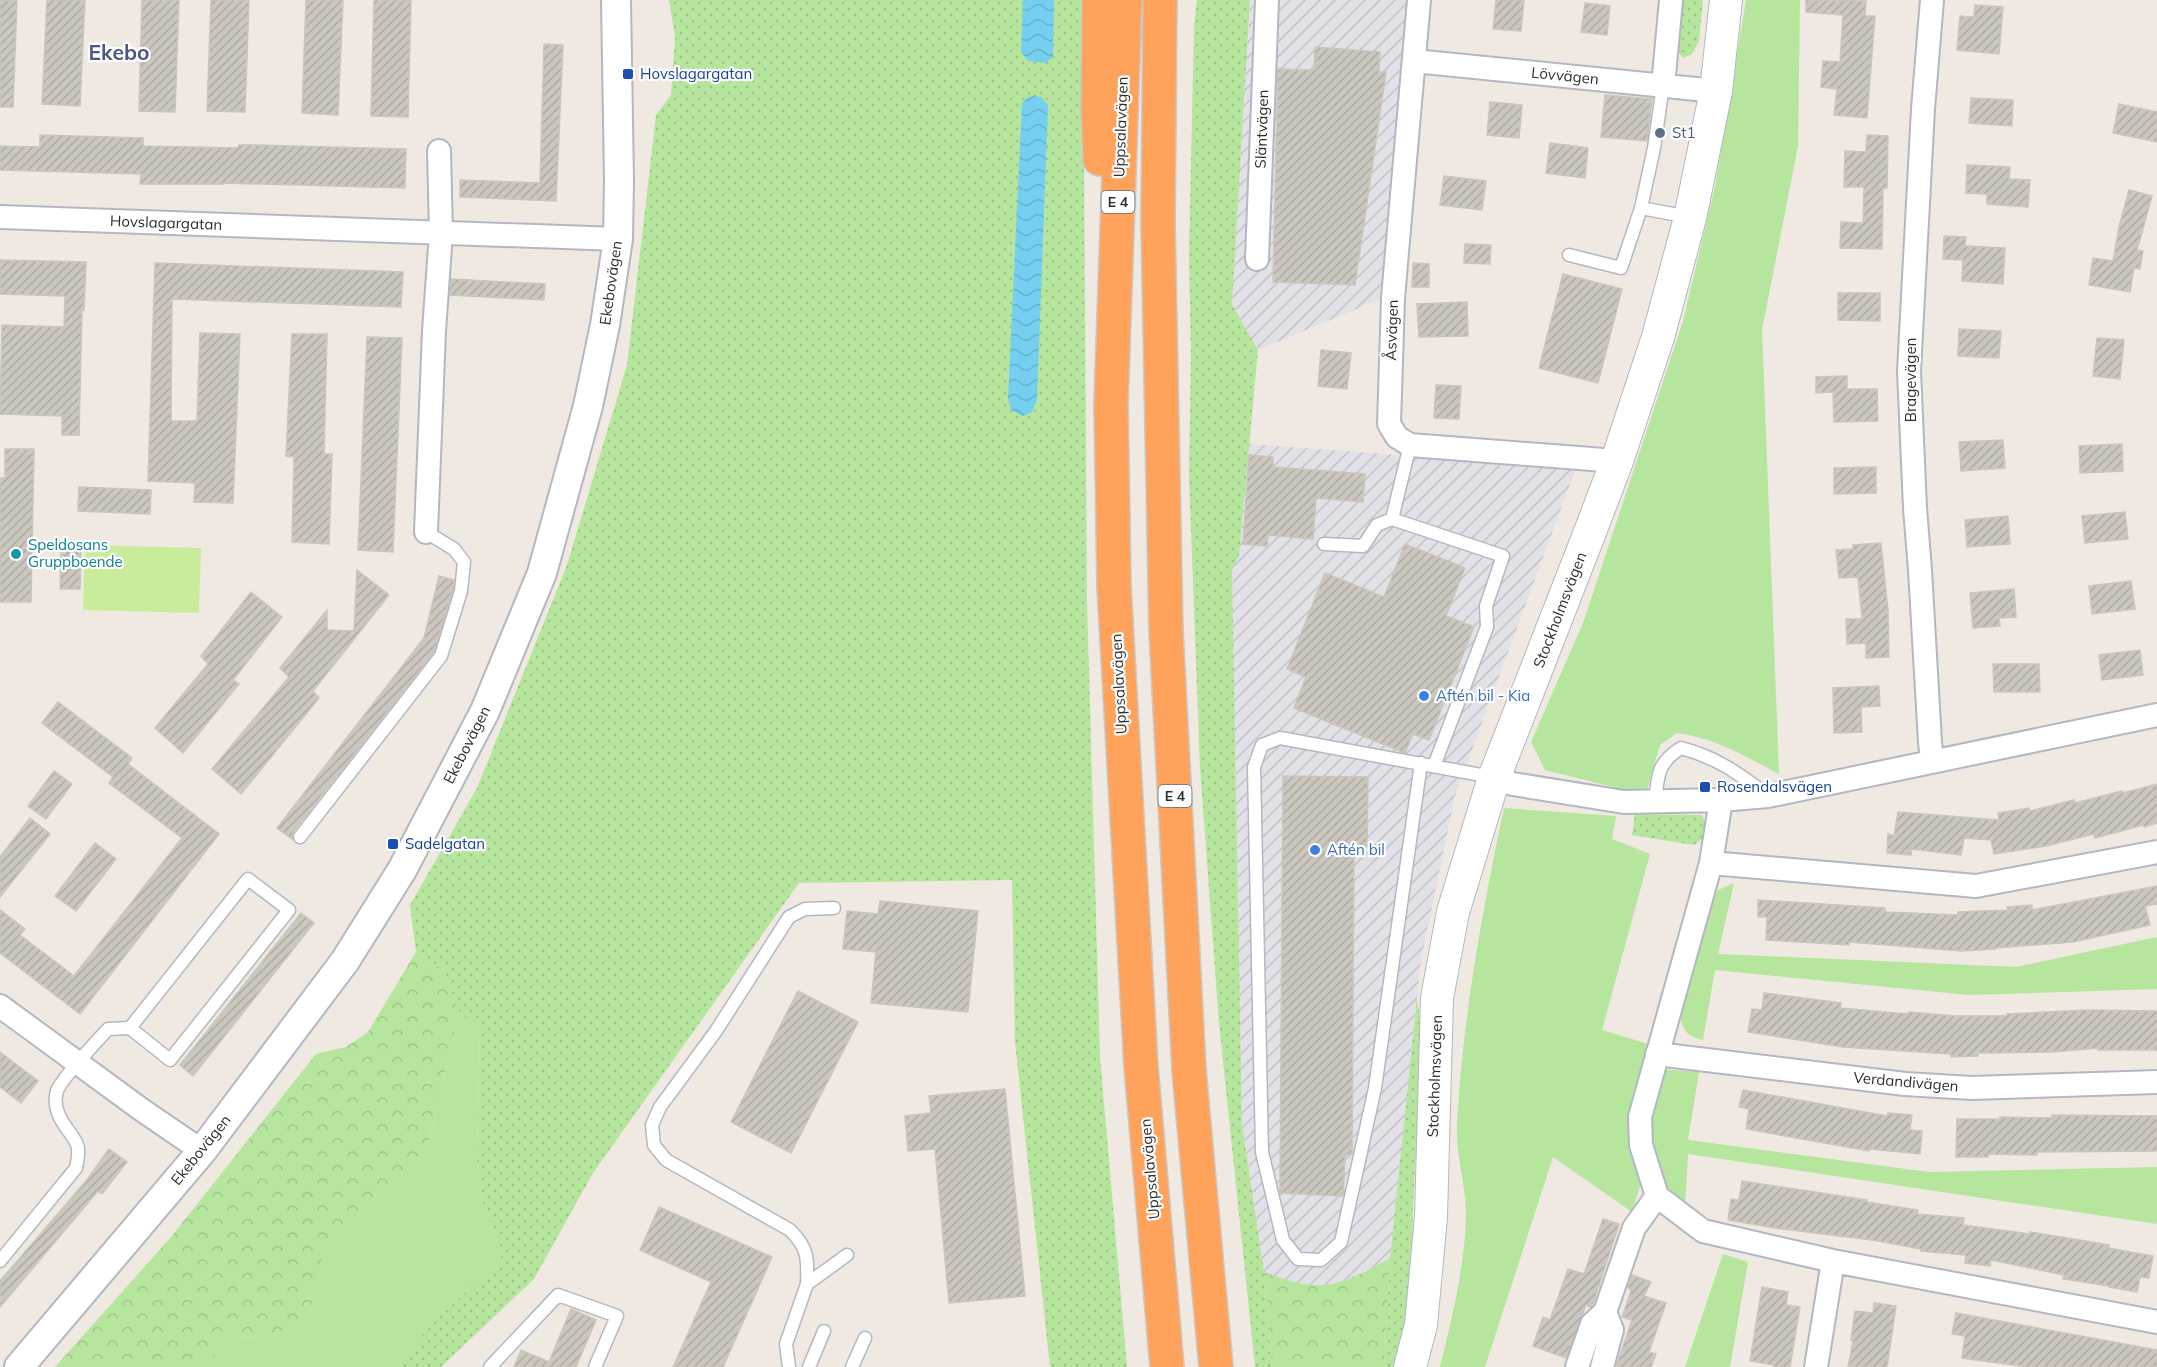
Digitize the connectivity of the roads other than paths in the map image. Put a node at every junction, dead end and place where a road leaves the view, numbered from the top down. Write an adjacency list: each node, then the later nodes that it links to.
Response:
1 (616, 0): 20 (street, Ekebovägen)
2 (1098, 0): 23 (highway)
3 (1125, 0): 23 (highway, Uppsalavägen / E 4)
4 (1160, 0): 18 (highway, E 4)
5 (1176, 0): 18 (highway)
6 (1267, 0): 22 (street, Släntvägen)
7 (1419, 0): 11 (street, Åsvägen)
8 (1671, 0): 12 (street)
9 (1726, 0): 13 (main road, Stockholmsvägen)
10 (1932, 0): 30 (street, Bragevägen)
11 (1414, 61): 12 (street, Lövvägen); 24 (street, Åsvägen)
12 (1663, 86): 13 (street, Lövvägen); 15 (lane)
13 (1716, 91): 17 (main road, Stockholmsvägen)
14 (439, 151): 19 (street)
15 (1641, 208): 17 (lane); 21 (lane)
16 (0, 217): 19 (street, Hovslagargatan)
17 (1690, 218): 25 (main road, Stockholmsvägen)
18 (1158, 223): 63 (highway, E 4)
19 (441, 233): 20 (street, Hovslagargatan); 27 (street)
20 (618, 239): 46 (street, Ekebovägen)
21 (1569, 255)
22 (1257, 259)
23 (1111, 403): 62 (highway, Uppsalavägen / E 4)
24 (1410, 445): 25 (street); 26 (lane)
25 (1617, 461): 33 (main road, Stockholmsvägen)
26 (1392, 519): 28 (lane); 32 (lane)
27 (426, 532): 37 (lane)
28 (1324, 544)
29 (2157, 715): 30 (street)
30 (1932, 761): 34 (street)
31 (1421, 763): 31 (lane); 32 (lane)
32 (1434, 766): 33 (lane)
33 (1494, 778): 36 (street); 64 (main road, Stockholmsvägen)
34 (1768, 796): 35 (street); 36 (lane)
35 (1721, 800): 36 (street); 39 (street)
36 (1655, 802)
37 (300, 837)
38 (2157, 852): 39 (street)
39 (1711, 863): 43 (street)
40 (834, 908): 51 (lane)
41 (0, 1006): 44 (street)
42 (130, 1028): 42 (lane); 44 (lane)
43 (1657, 1054): 45 (street, Verdandivägen); 47 (street)
44 (78, 1063): 46 (street); 49 (lane)
45 (2157, 1082)
46 (202, 1151): 56 (street, Ekebovägen)
47 (1657, 1196): 50 (street); 52 (street)
48 (847, 1255): 51 (lane)
49 (0, 1261)
50 (1833, 1262): 53 (street); 67 (street)
51 (807, 1284): 59 (lane)
52 (1605, 1312): 65 (street); 66 (street)
53 (2157, 1322)
54 (825, 1331): 60 (lane)
55 (865, 1338): 61 (lane)
56 (18, 1367)
57 (490, 1367): 58 (lane)
58 (595, 1367)
59 (789, 1367)
60 (809, 1367)
61 (852, 1367)
62 (1167, 1367)
63 (1216, 1367)
64 (1410, 1367)
65 (1577, 1367)
66 (1602, 1367)
67 (1816, 1367)

